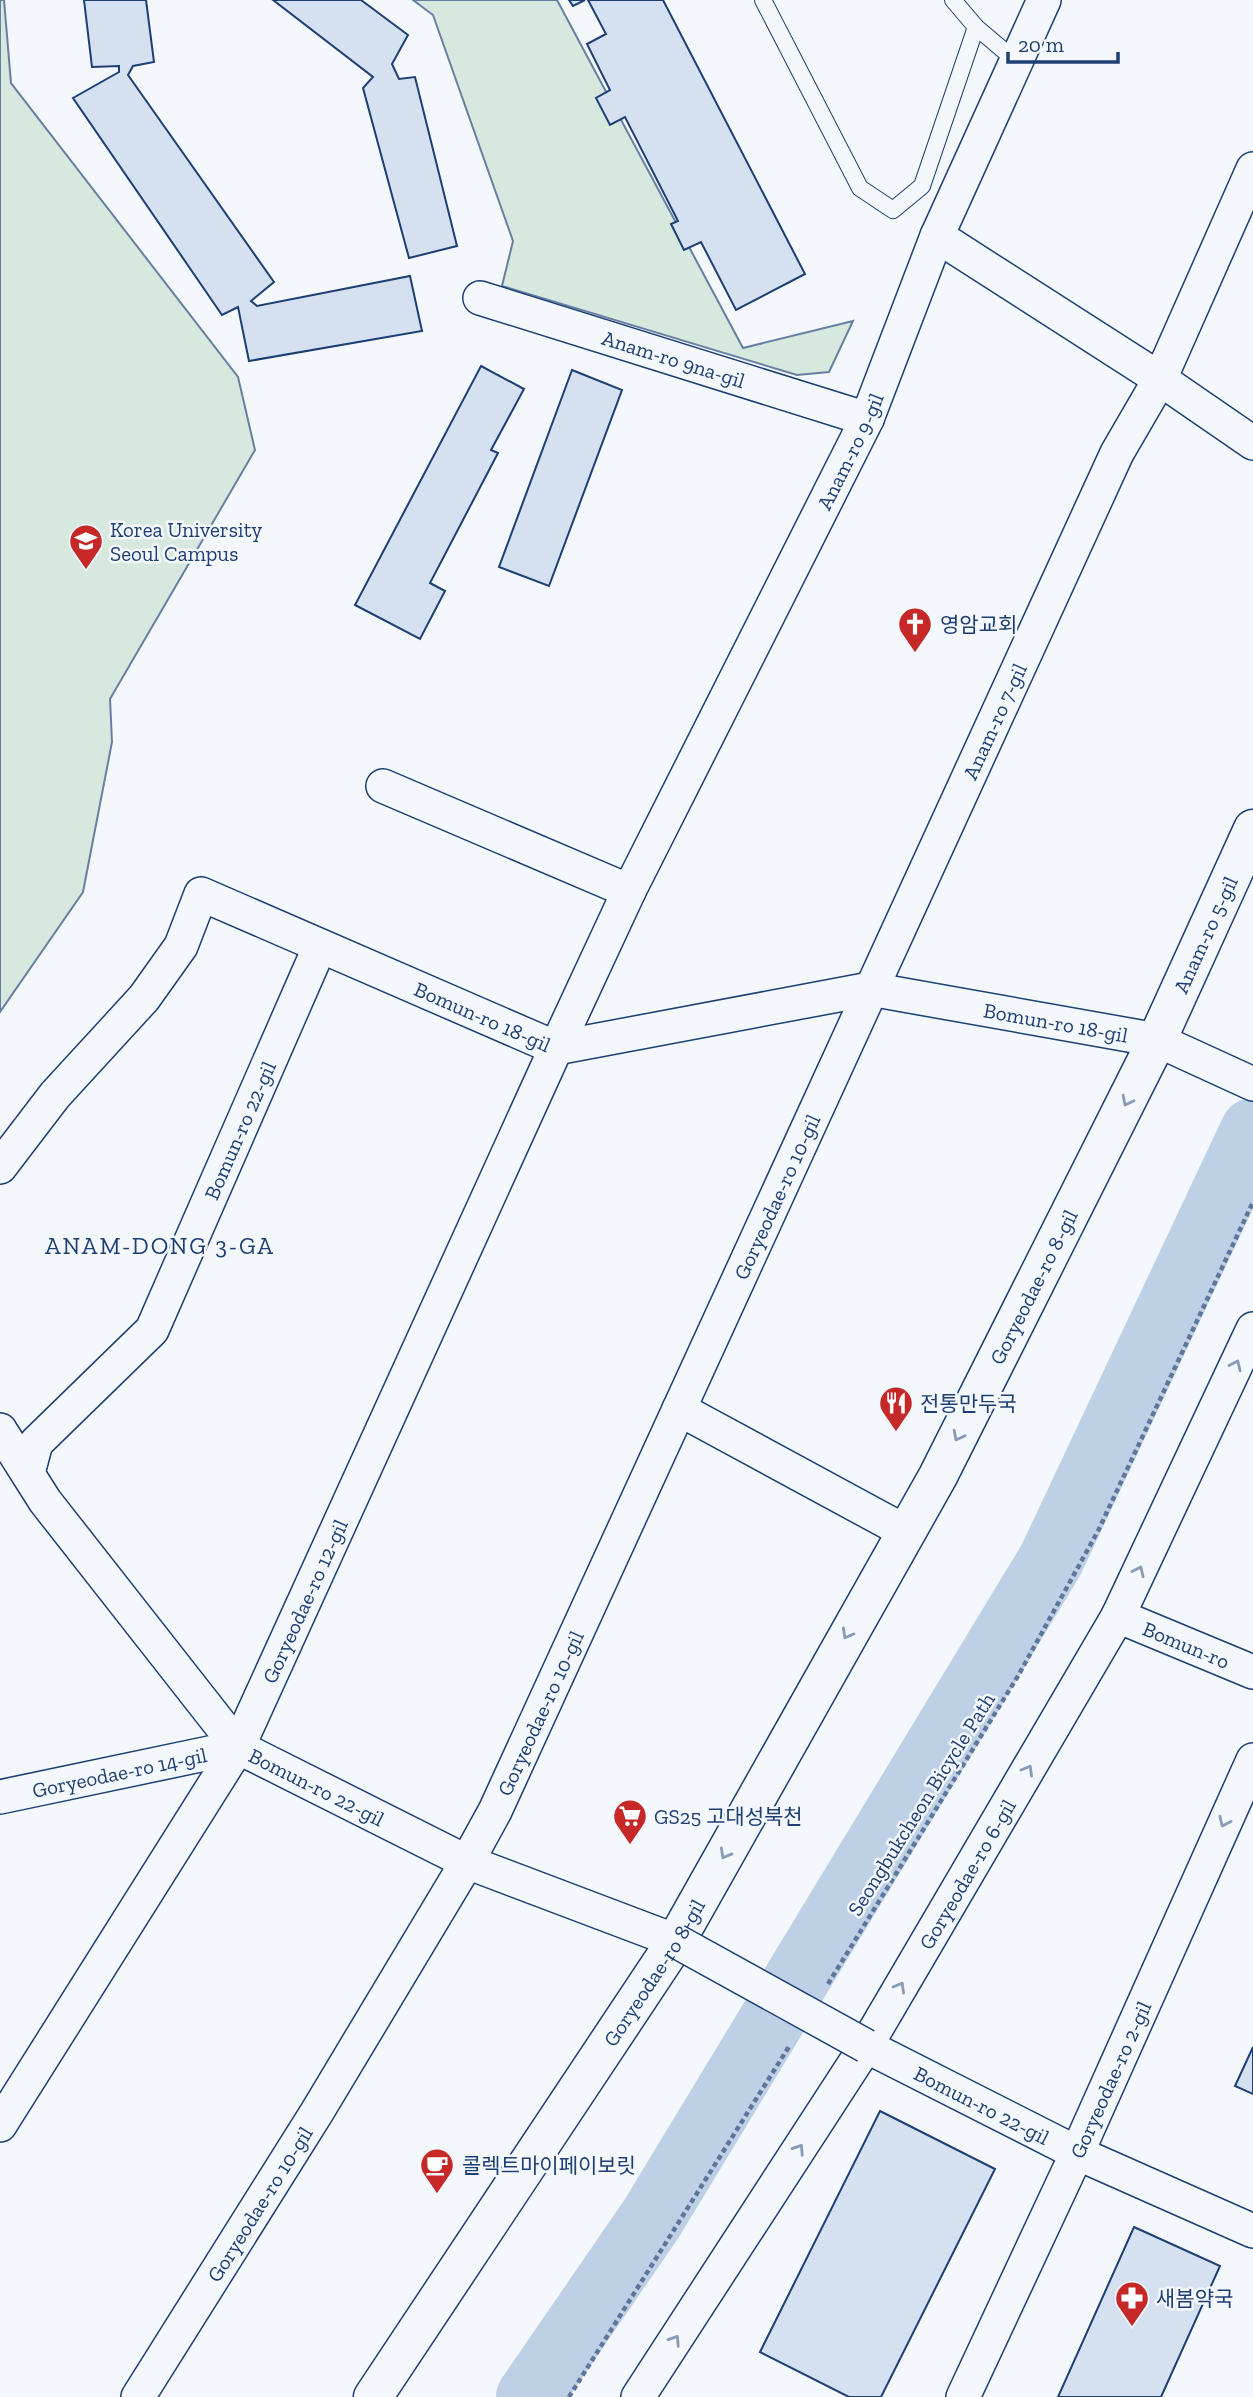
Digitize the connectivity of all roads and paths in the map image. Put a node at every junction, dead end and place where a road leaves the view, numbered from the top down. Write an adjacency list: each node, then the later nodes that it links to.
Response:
1 (763, 0): 4 (lane)
2 (953, 0): 4 (lane)
3 (1044, 0): 5 (street, Anam-ro 9-gil)
4 (976, 27): 5 (lane)
5 (1016, 61): 7 (street, Anam-ro 9-gil)
6 (1253, 169): 9 (street, Anam-ro 7-gil)
7 (937, 236): 9 (street); 10 (street, Anam-ro 9-gil)
8 (480, 299): 10 (street, Anam-ro 9na-gil)
9 (1160, 379): 11 (street); 16 (street, Anam-ro 7-gil)
10 (867, 419): 14 (street, Anam-ro 9-gil)
11 (1253, 443)
12 (383, 786): 14 (street)
13 (1253, 829): 17 (main road, Anam-ro 5-gil)
14 (629, 891): 18 (street, Anam-ro 9-gil)
15 (320, 946): 18 (street, Bomun-ro 18-gil); 20 (street, Bomun-ro 18-gil); 25 (street, Bomun-ro 22-gil)
16 (870, 989): 17 (street, Bomun-ro 18-gil); 18 (street, Bomun-ro 18-gil); 23 (street, Goryeodae-ro 10-gil)
17 (1157, 1040): 19 (street, Bomun-ro 18-gil); 26 (main road, Goryeodae-ro 8-gil, one-way to 26)
18 (556, 1048): 29 (street, Goryeodae-ro 12-gil)
19 (1253, 1084)
20 (0, 1167)
21 (1253, 1202): 34 (path, Seongbukcheon Bicycle Path)
22 (1253, 1329): 27 (street, Goryeodae-ro 6-gil, one-way to 22)
23 (678, 1409): 26 (street); 32 (street, Goryeodae-ro 10-gil)
24 (0, 1430): 25 (street, Bomun-ro 22-gil)
25 (28, 1473): 29 (street, Bomun-ro 22-gil)
26 (906, 1531): 33 (main road, Goryeodae-ro 8-gil, one-way to 33)
27 (1118, 1616): 28 (street, Bomun-ro); 36 (street, Goryeodae-ro 6-gil, one-way to 27)
28 (1253, 1671)
29 (238, 1747): 31 (street, Goryeodae-ro 14-gil); 32 (street, Bomun-ro 22-gil); 37 (street, Goryeodae-ro 12-gil)
30 (1253, 1760): 38 (street, Goryeodae-ro 2-gil, one-way to 38)
31 (0, 1797)
32 (467, 1862): 33 (street, Bomun-ro 22-gil); 40 (street, Goryeodae-ro 10-gil)
33 (676, 1941): 36 (street, Bomun-ro 22-gil, bridge); 41 (main road, Goryeodae-ro 8-gil)
34 (825, 1990)
35 (796, 2037): 42 (path)
36 (866, 2046): 38 (street, Bomun-ro 22-gil); 43 (street, Goryeodae-ro 6-gil, one-way to 36)
37 (0, 2125)
38 (1077, 2153): 39 (street, Bomun-ro 22-gil); 44 (street, Goryeodae-ro 2-gil)
39 (1253, 2231)
40 (138, 2397)
41 (373, 2397)
42 (569, 2397)
43 (638, 2397)
44 (963, 2397)

